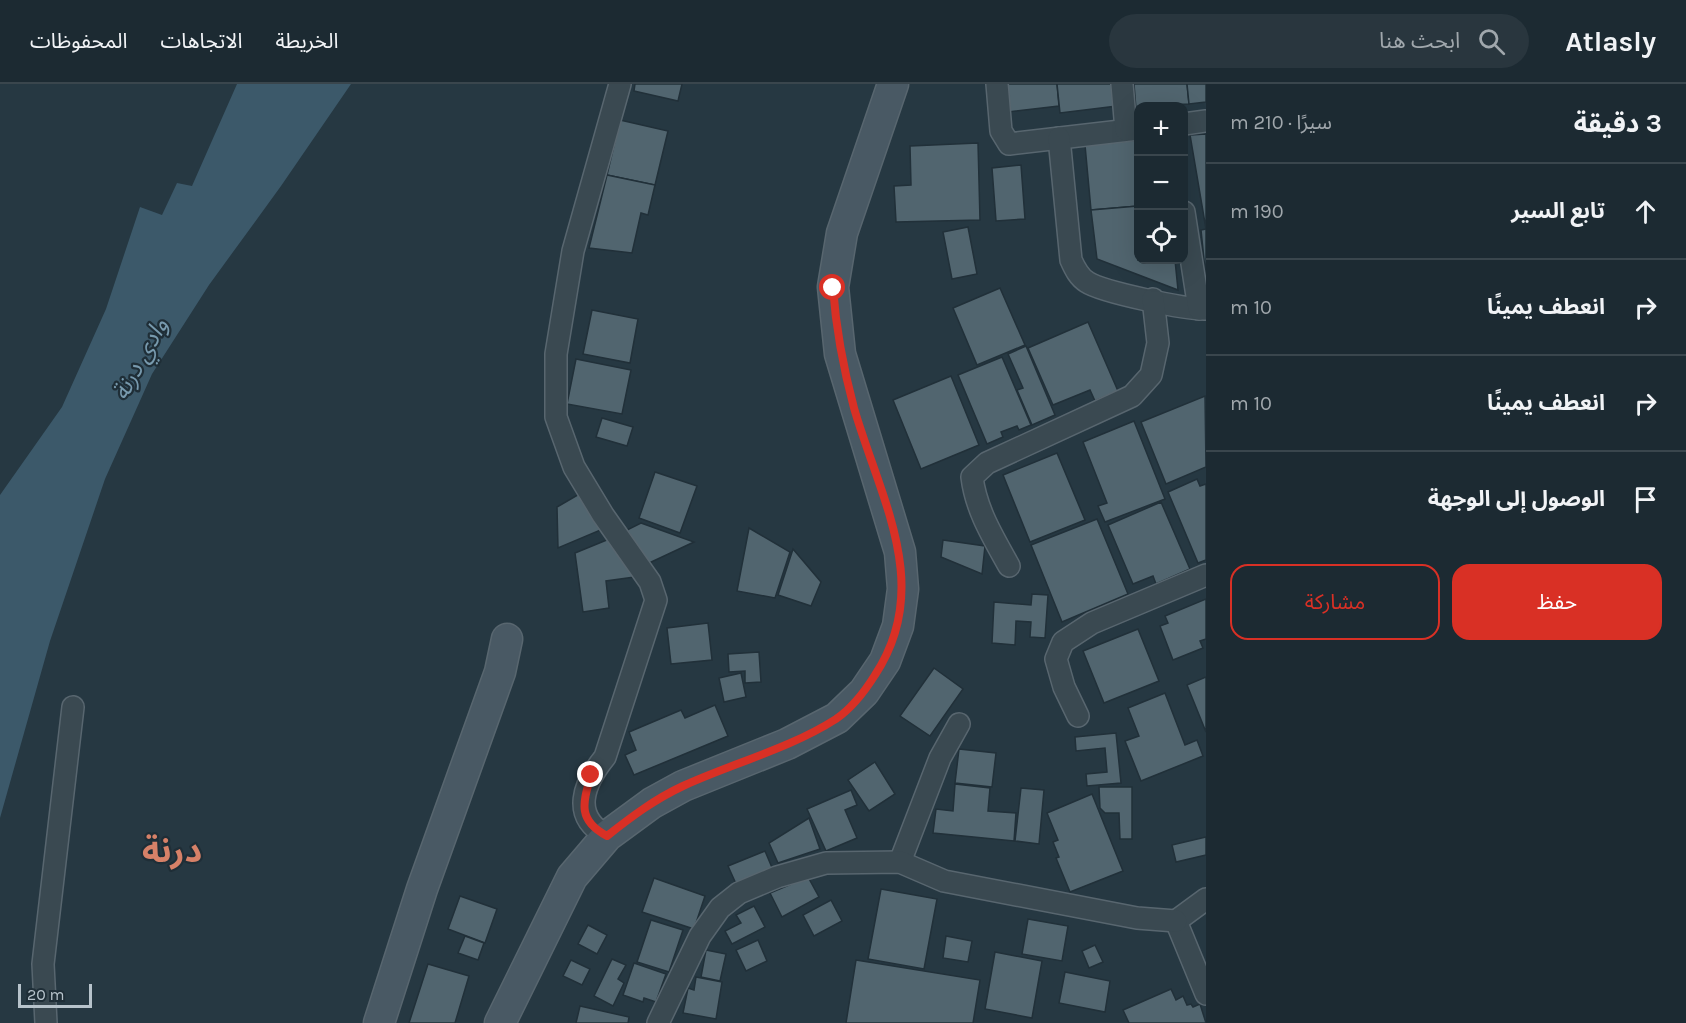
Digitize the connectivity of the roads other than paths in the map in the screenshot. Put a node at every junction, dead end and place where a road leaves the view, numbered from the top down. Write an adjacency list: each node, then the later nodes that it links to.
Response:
1 (620, 84): 18 (street)
2 (893, 84): 18 (street)
3 (997, 84): 8 (street)
4 (1122, 84): 7 (street)
5 (1206, 121): 6 (street)
6 (1188, 123)
7 (1132, 130): 8 (street)
8 (1059, 138): 10 (street)
9 (1188, 232): 11 (street)
10 (1153, 300): 11 (street); 12 (street)
11 (1203, 309)
12 (1009, 566)
13 (1206, 575): 16 (street)
14 (507, 639): 24 (street)
15 (73, 707): 23 (street)
16 (1078, 716)
17 (959, 724): 19 (street)
18 (607, 836): 25 (street)
19 (900, 862): 21 (street); 26 (street)
20 (1206, 899): 21 (street)
21 (1176, 921): 22 (street)
22 (1206, 994)
23 (46, 1023)
24 (379, 1023)
25 (500, 1023)
26 (658, 1023)

